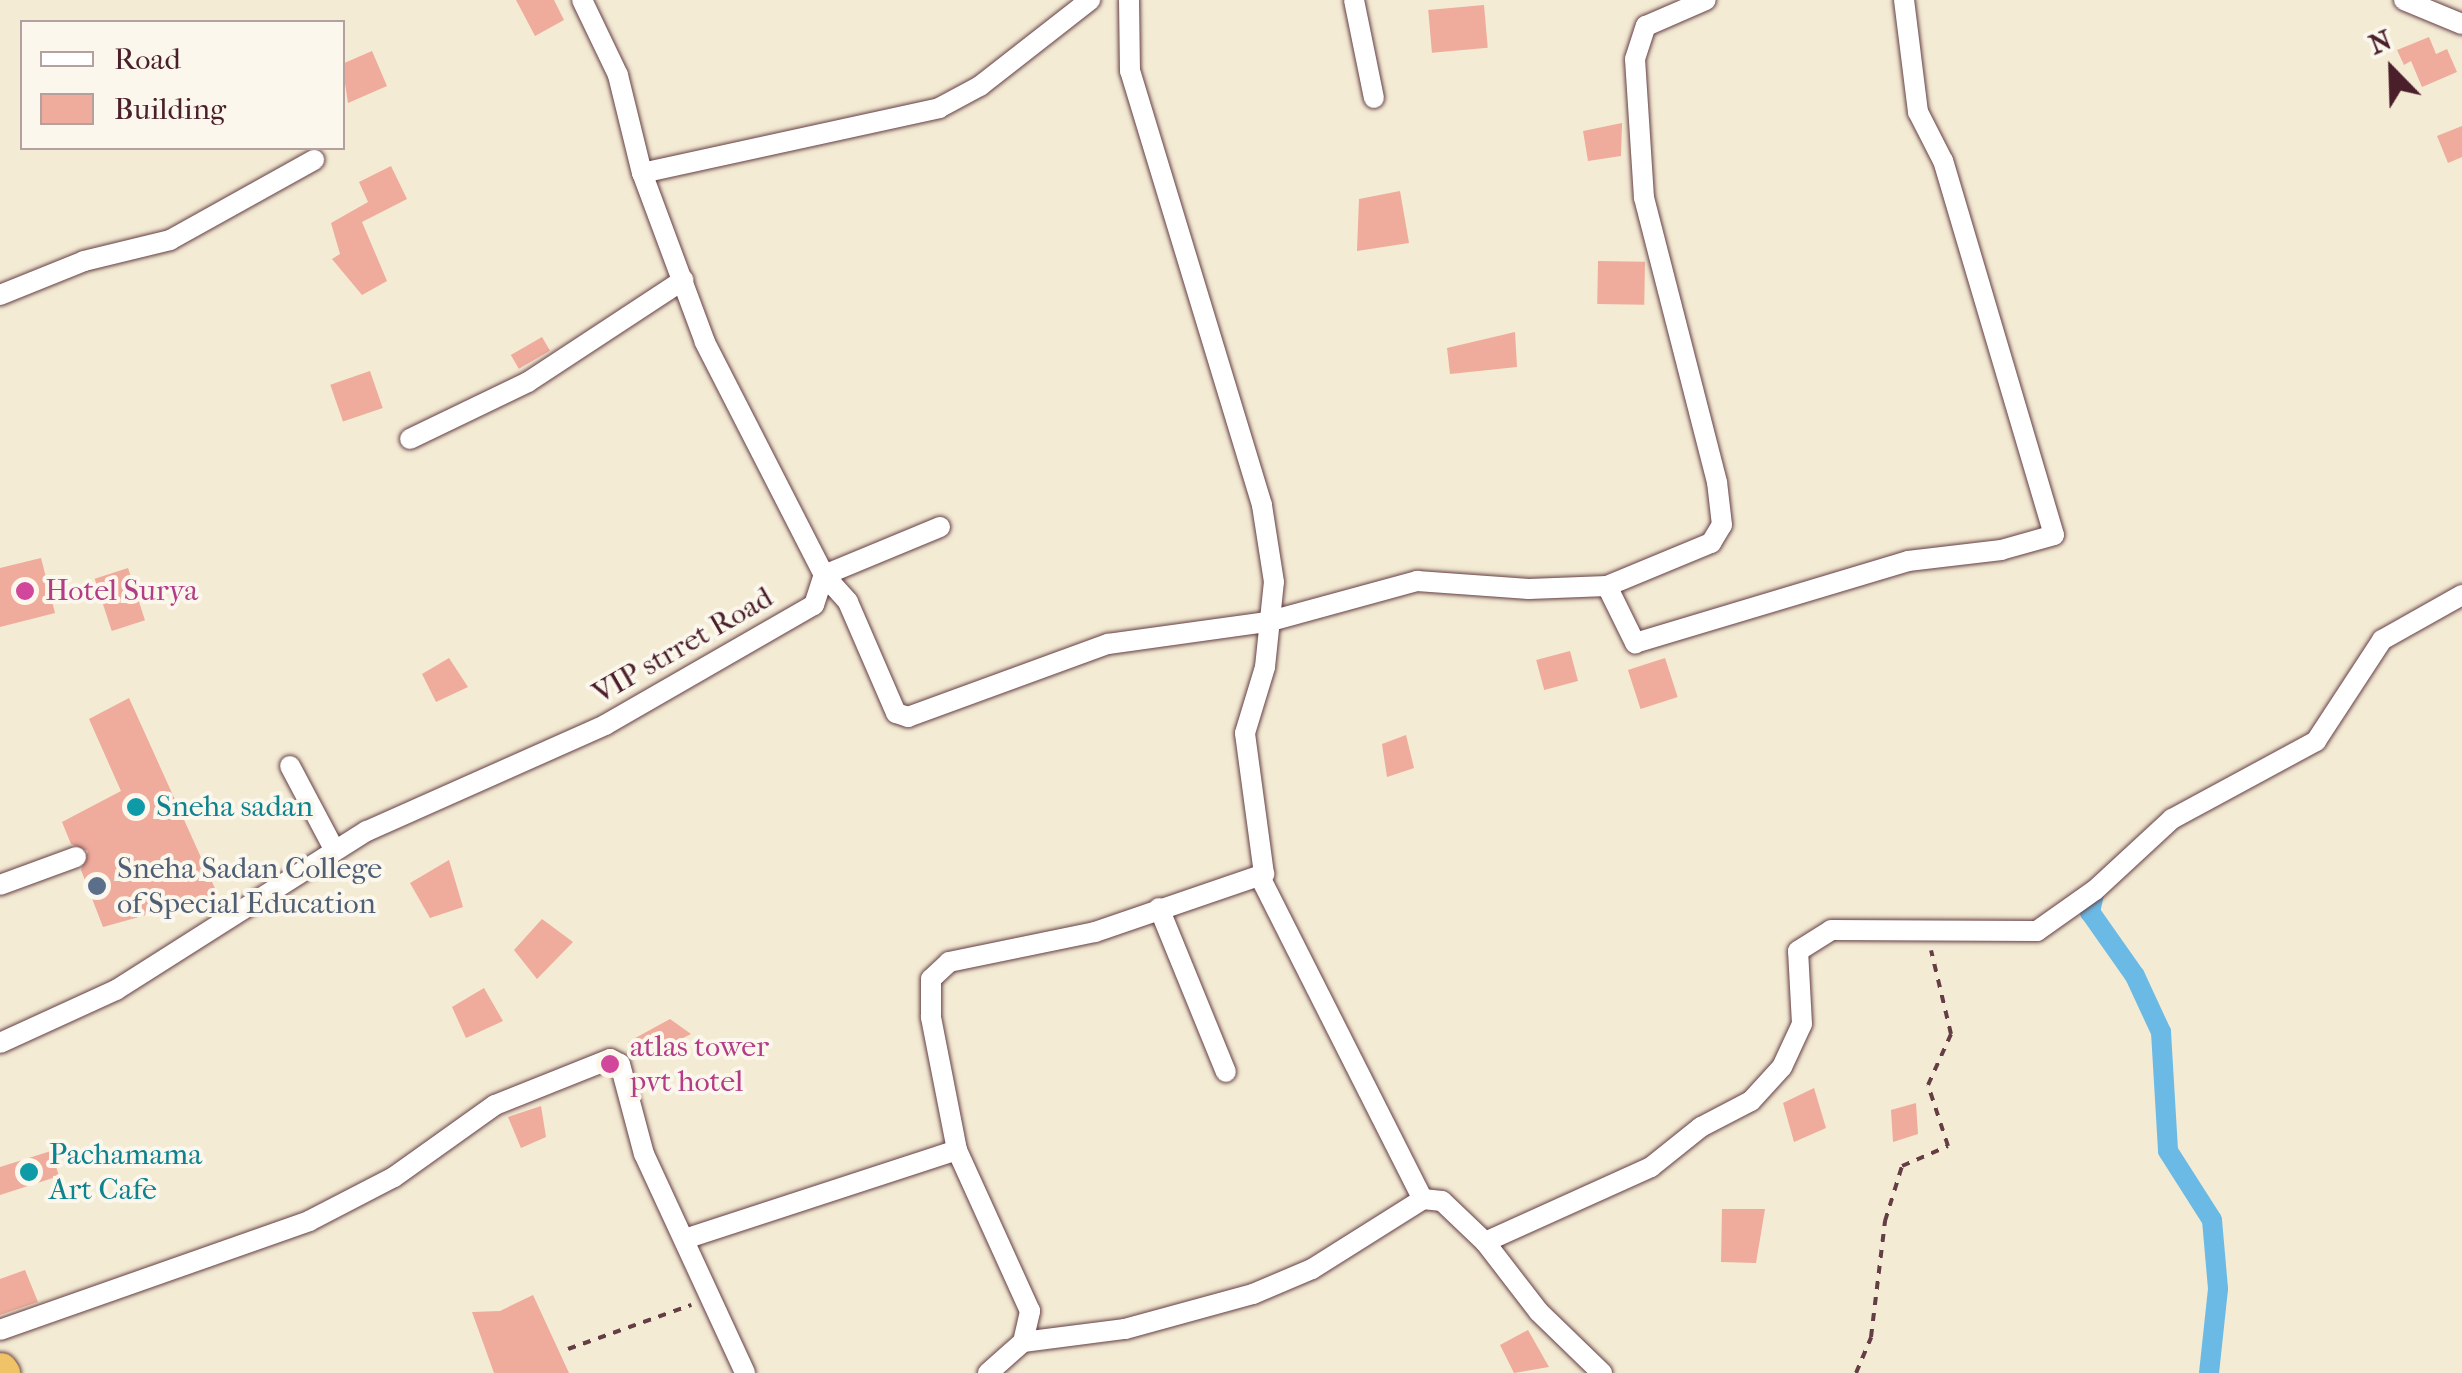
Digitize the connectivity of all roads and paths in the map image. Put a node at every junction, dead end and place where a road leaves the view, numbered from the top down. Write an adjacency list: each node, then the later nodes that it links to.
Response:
1 (582, 0): 13 (street)
2 (1090, 0): 13 (street)
3 (1129, 0): 21 (street)
4 (1354, 0): 11 (street)
5 (1706, 0): 19 (street)
6 (1904, 0): 19 (street)
7 (2404, 0): 9 (street)
8 (2454, 0): 9 (street)
9 (2434, 14): 10 (street)
10 (2462, 24)
11 (1374, 98)
12 (314, 160): 15 (street)
13 (642, 172): 14 (street)
14 (683, 280): 16 (street); 18 (street)
15 (0, 295)
16 (410, 440)
17 (940, 527): 18 (street)
18 (824, 575): 21 (street); 23 (street, VIP strret Road)
19 (1607, 586): 21 (street)
20 (2462, 595): 34 (street)
21 (1267, 622): 25 (street)
22 (290, 766): 23 (street)
23 (334, 848): 29 (street, VIP strret Road)
24 (76, 856): 26 (street)
25 (1260, 877): 27 (street); 32 (street)
26 (0, 885)
27 (1159, 908): 30 (street); 31 (street)
28 (1929, 937): 44 (path)
29 (0, 1043)
30 (1226, 1072)
31 (957, 1150): 33 (street); 37 (street)
32 (1423, 1199): 34 (street); 37 (street)
33 (686, 1239): 35 (street); 36 (street)
34 (1484, 1242): 43 (street)
35 (711, 1298): 38 (path); 41 (street)
36 (0, 1330)
37 (1022, 1342): 42 (street)
38 (568, 1349)
39 (0, 1354): 40 (street)
40 (24, 1373)
41 (745, 1373)
42 (988, 1373)
43 (1602, 1373)
44 (1856, 1373)

